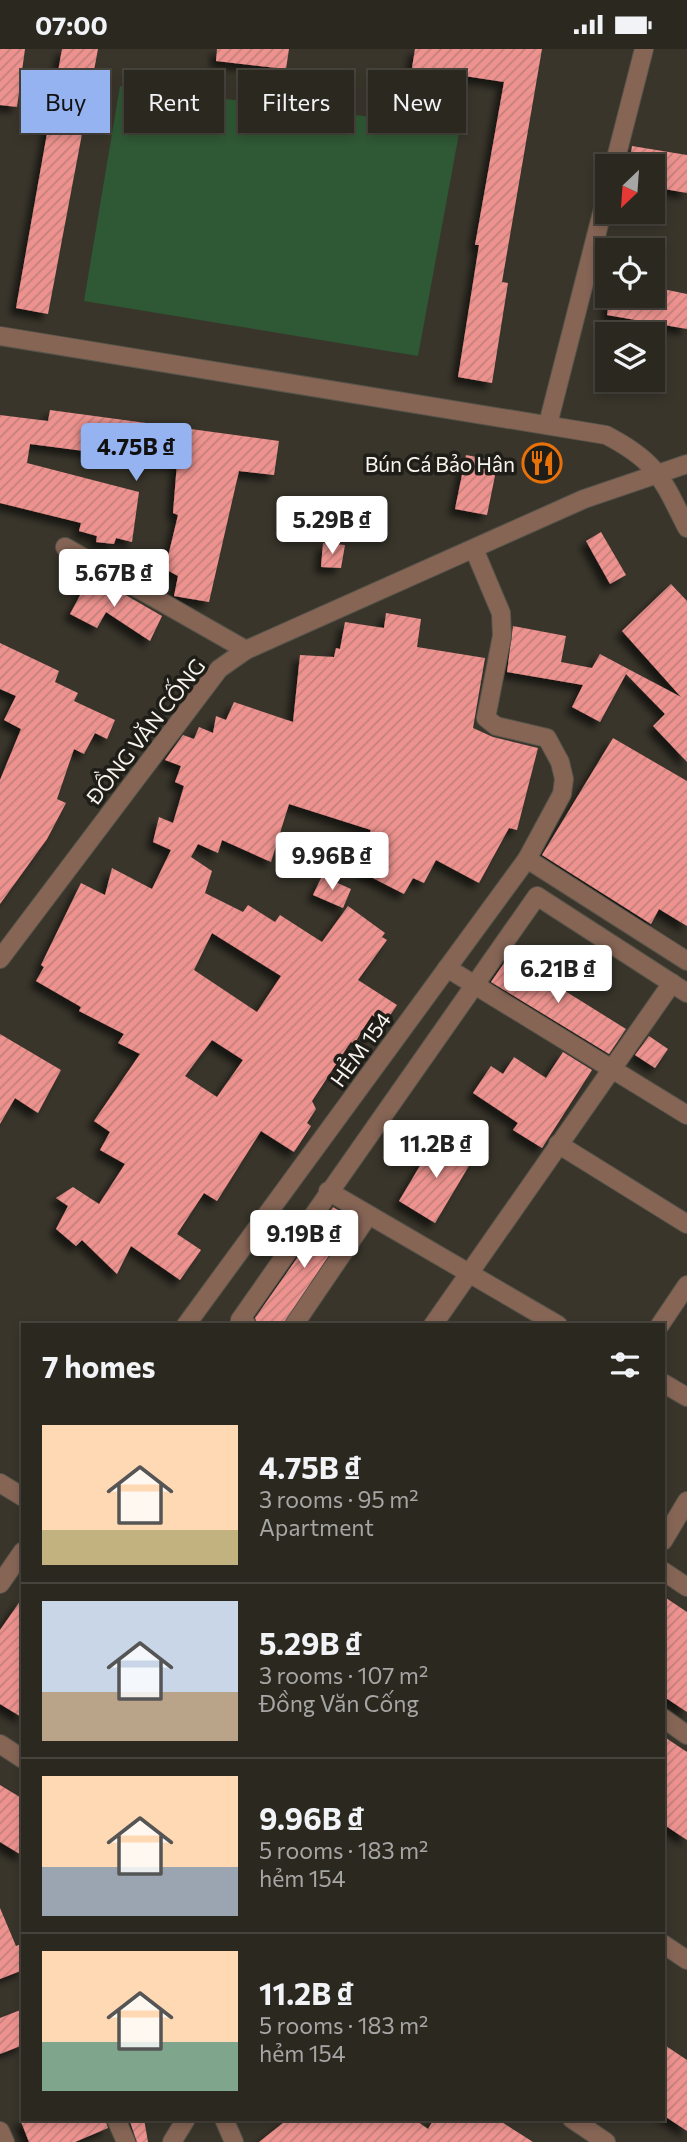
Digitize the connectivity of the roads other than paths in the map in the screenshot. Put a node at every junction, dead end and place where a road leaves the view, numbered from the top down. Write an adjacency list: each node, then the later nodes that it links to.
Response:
1 (644, 49): 2 (street)
2 (617, 154)
3 (599, 224): 5 (street)
4 (0, 336): 5 (street)
5 (548, 424): 7 (street)
6 (687, 464): 7 (street, ĐỒNG VĂN CỐNG)
7 (660, 474): 8 (street); 10 (street, ĐỒNG VĂN CỐNG)
8 (687, 529)
9 (65, 547): 11 (street)
10 (474, 549): 11 (street, ĐỒNG VĂN CỐNG); 12 (street, HẺM 154)
11 (246, 650): 13 (street, ĐỒNG VĂN CỐNG)
12 (527, 859): 14 (street); 15 (street, HẺM 154)
13 (0, 959)
14 (687, 961)
15 (447, 968): 16 (street); 27 (street, HẺM 154)
16 (473, 983): 17 (street); 19 (street); 22 (street)
17 (672, 983): 18 (street); 19 (street)
18 (687, 993)
19 (611, 1069): 20 (street); 21 (street)
20 (687, 1115)
21 (558, 1144): 24 (street); 25 (street)
22 (328, 1191): 23 (street); 28 (street)
23 (368, 1216): 25 (street); 29 (street)
24 (687, 1224)
25 (469, 1275): 30 (street); 31 (street)
26 (687, 1285): 32 (street)
27 (187, 1323)
28 (244, 1323)
29 (295, 1323)
30 (434, 1323)
31 (554, 1323)
32 (661, 1323)
33 (665, 1384): 34 (street)
34 (687, 1397)
35 (0, 1483): 36 (street)
36 (21, 1496)
37 (687, 1501): 38 (street)
38 (665, 1538)
39 (21, 1554): 41 (street)
40 (665, 1572): 42 (street)
41 (0, 1584)
42 (687, 1587)
43 (665, 1719): 44 (street)
44 (687, 1735)
45 (0, 1744): 46 (street)
46 (21, 1758)
47 (665, 1945): 48 (street)
48 (687, 1960)
49 (117, 2121): 55 (street)
50 (185, 2121): 56 (street)
51 (225, 2121): 57 (street)
52 (575, 2121): 58 (street)
53 (0, 2131): 54 (street)
54 (5, 2142)
55 (126, 2142)
56 (172, 2142)
57 (234, 2142)
58 (606, 2142)

